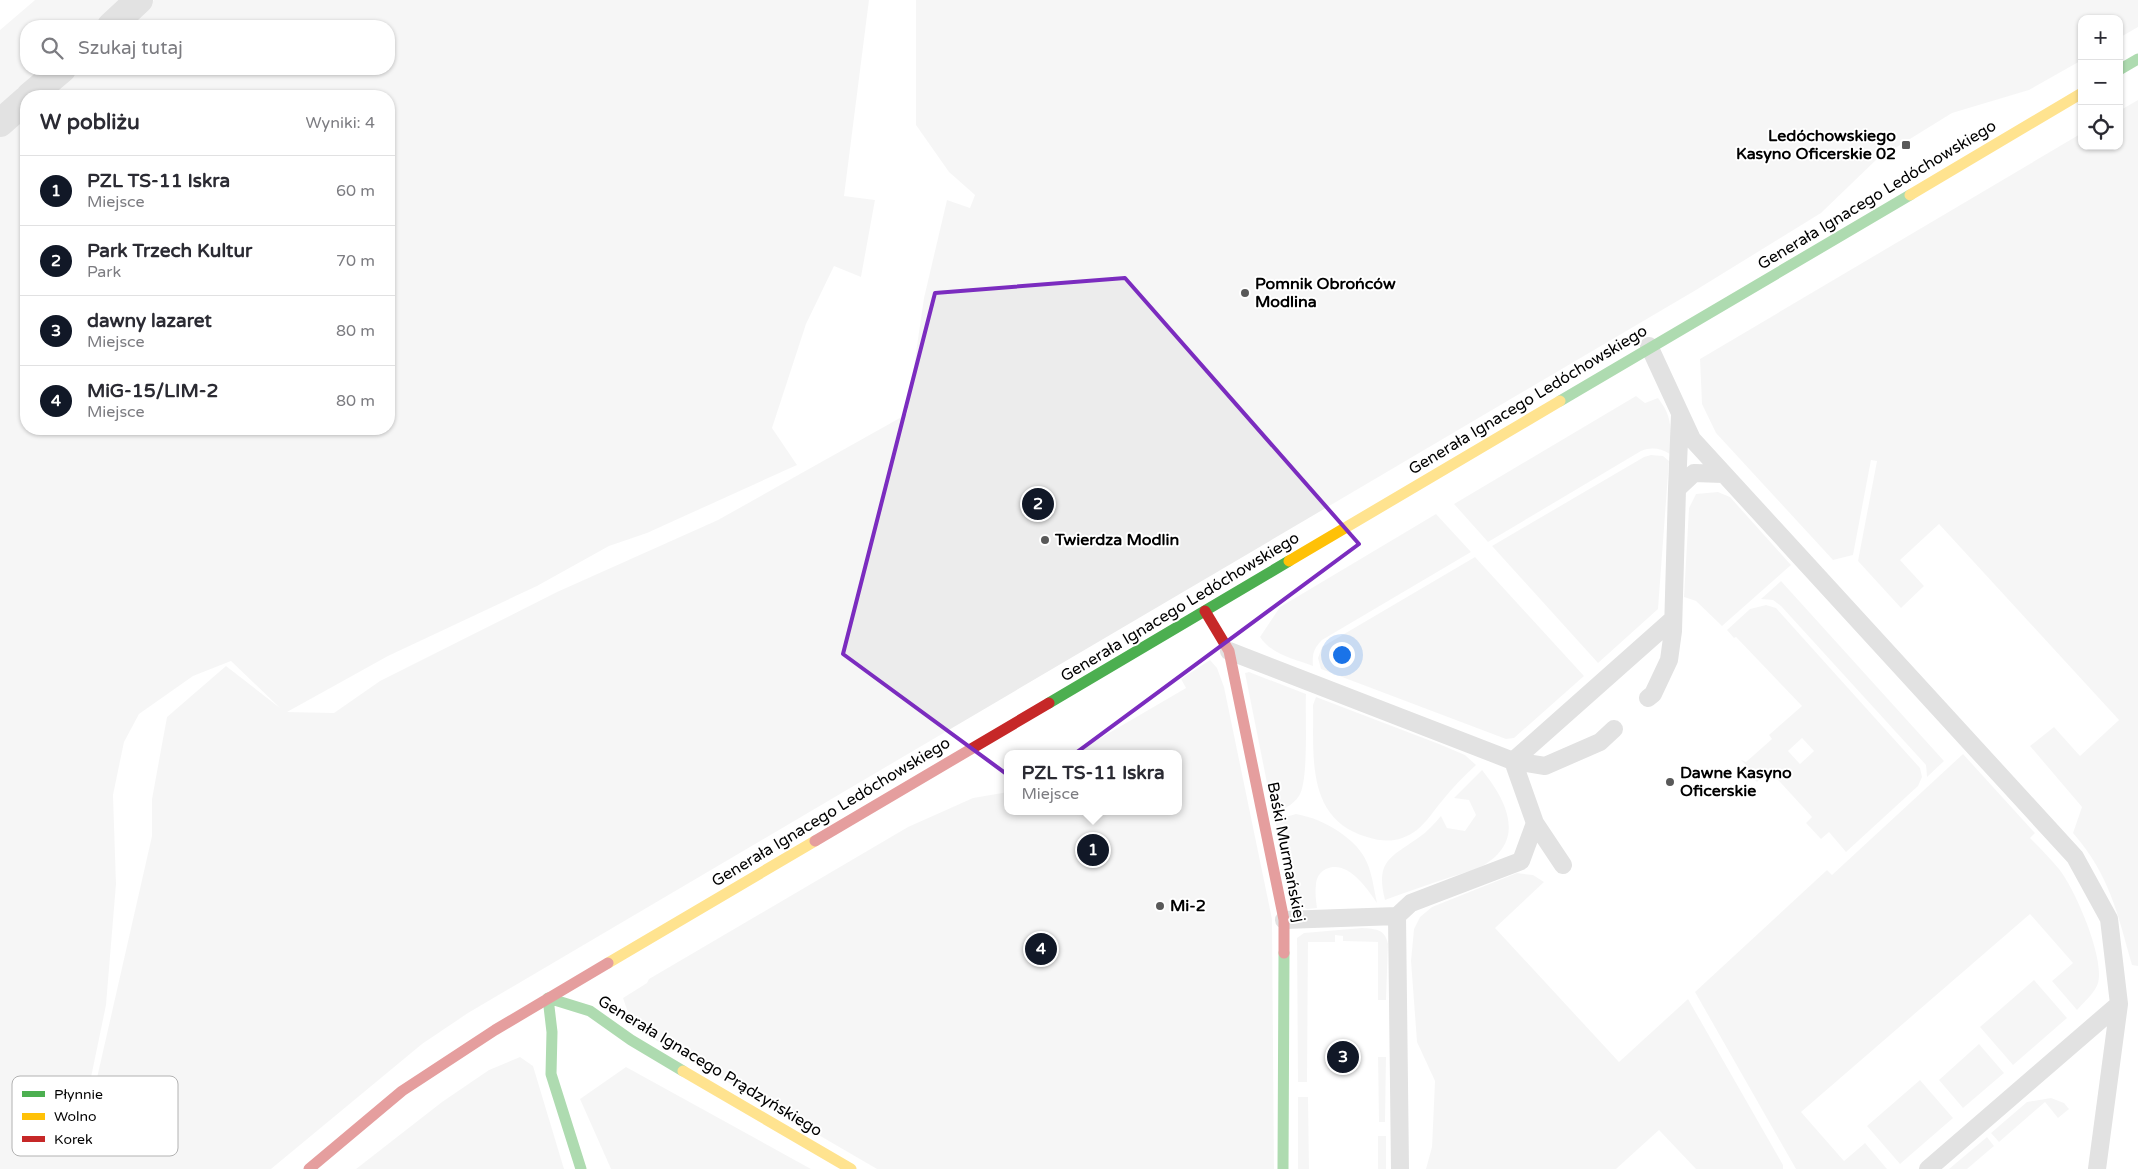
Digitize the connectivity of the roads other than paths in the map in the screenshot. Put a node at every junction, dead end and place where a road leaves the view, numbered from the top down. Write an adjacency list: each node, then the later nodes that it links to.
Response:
1 (139, 0): 2 (street)
2 (117, 20)
3 (2138, 59): 4 (street)
4 (2123, 68)
5 (55, 75): 6 (street)
6 (37, 90)
7 (2078, 95): 10 (street, Generała Ignacego Ledóchowskiego)
8 (20, 105): 9 (street)
9 (0, 123)
10 (1649, 346): 11 (lane); 14 (street, Generała Ignacego Ledóchowskiego)
11 (1680, 411): 12 (lane); 13 (lane)
12 (1724, 474): 13 (lane); 25 (lane)
13 (1677, 489): 15 (lane)
14 (1205, 611): 16 (street, Baśki Murmańskiej); 24 (street, Generała Ignacego Ledóchowskiego)
15 (1673, 619): 17 (lane); 19 (lane)
16 (1229, 651): 19 (lane); 23 (street, Baśki Murmańskiej)
17 (1648, 698)
18 (1614, 729): 19 (lane)
19 (1513, 761): 20 (lane)
20 (1535, 823): 21 (lane); 22 (lane)
21 (1563, 865)
22 (1397, 916): 23 (lane); 30 (lane)
23 (1284, 920): 29 (street, Baśki Murmańskiej)
24 (548, 998): 26 (street, Generała Ignacego Ledóchowskiego); 27 (street); 28 (street, Generała Ignacego Prądzyńskiego)
25 (2119, 1004): 31 (lane); 32 (lane)
26 (309, 1169)
27 (581, 1169)
28 (851, 1169)
29 (1283, 1169)
30 (1400, 1169)
31 (1928, 1169)
32 (2097, 1169)

